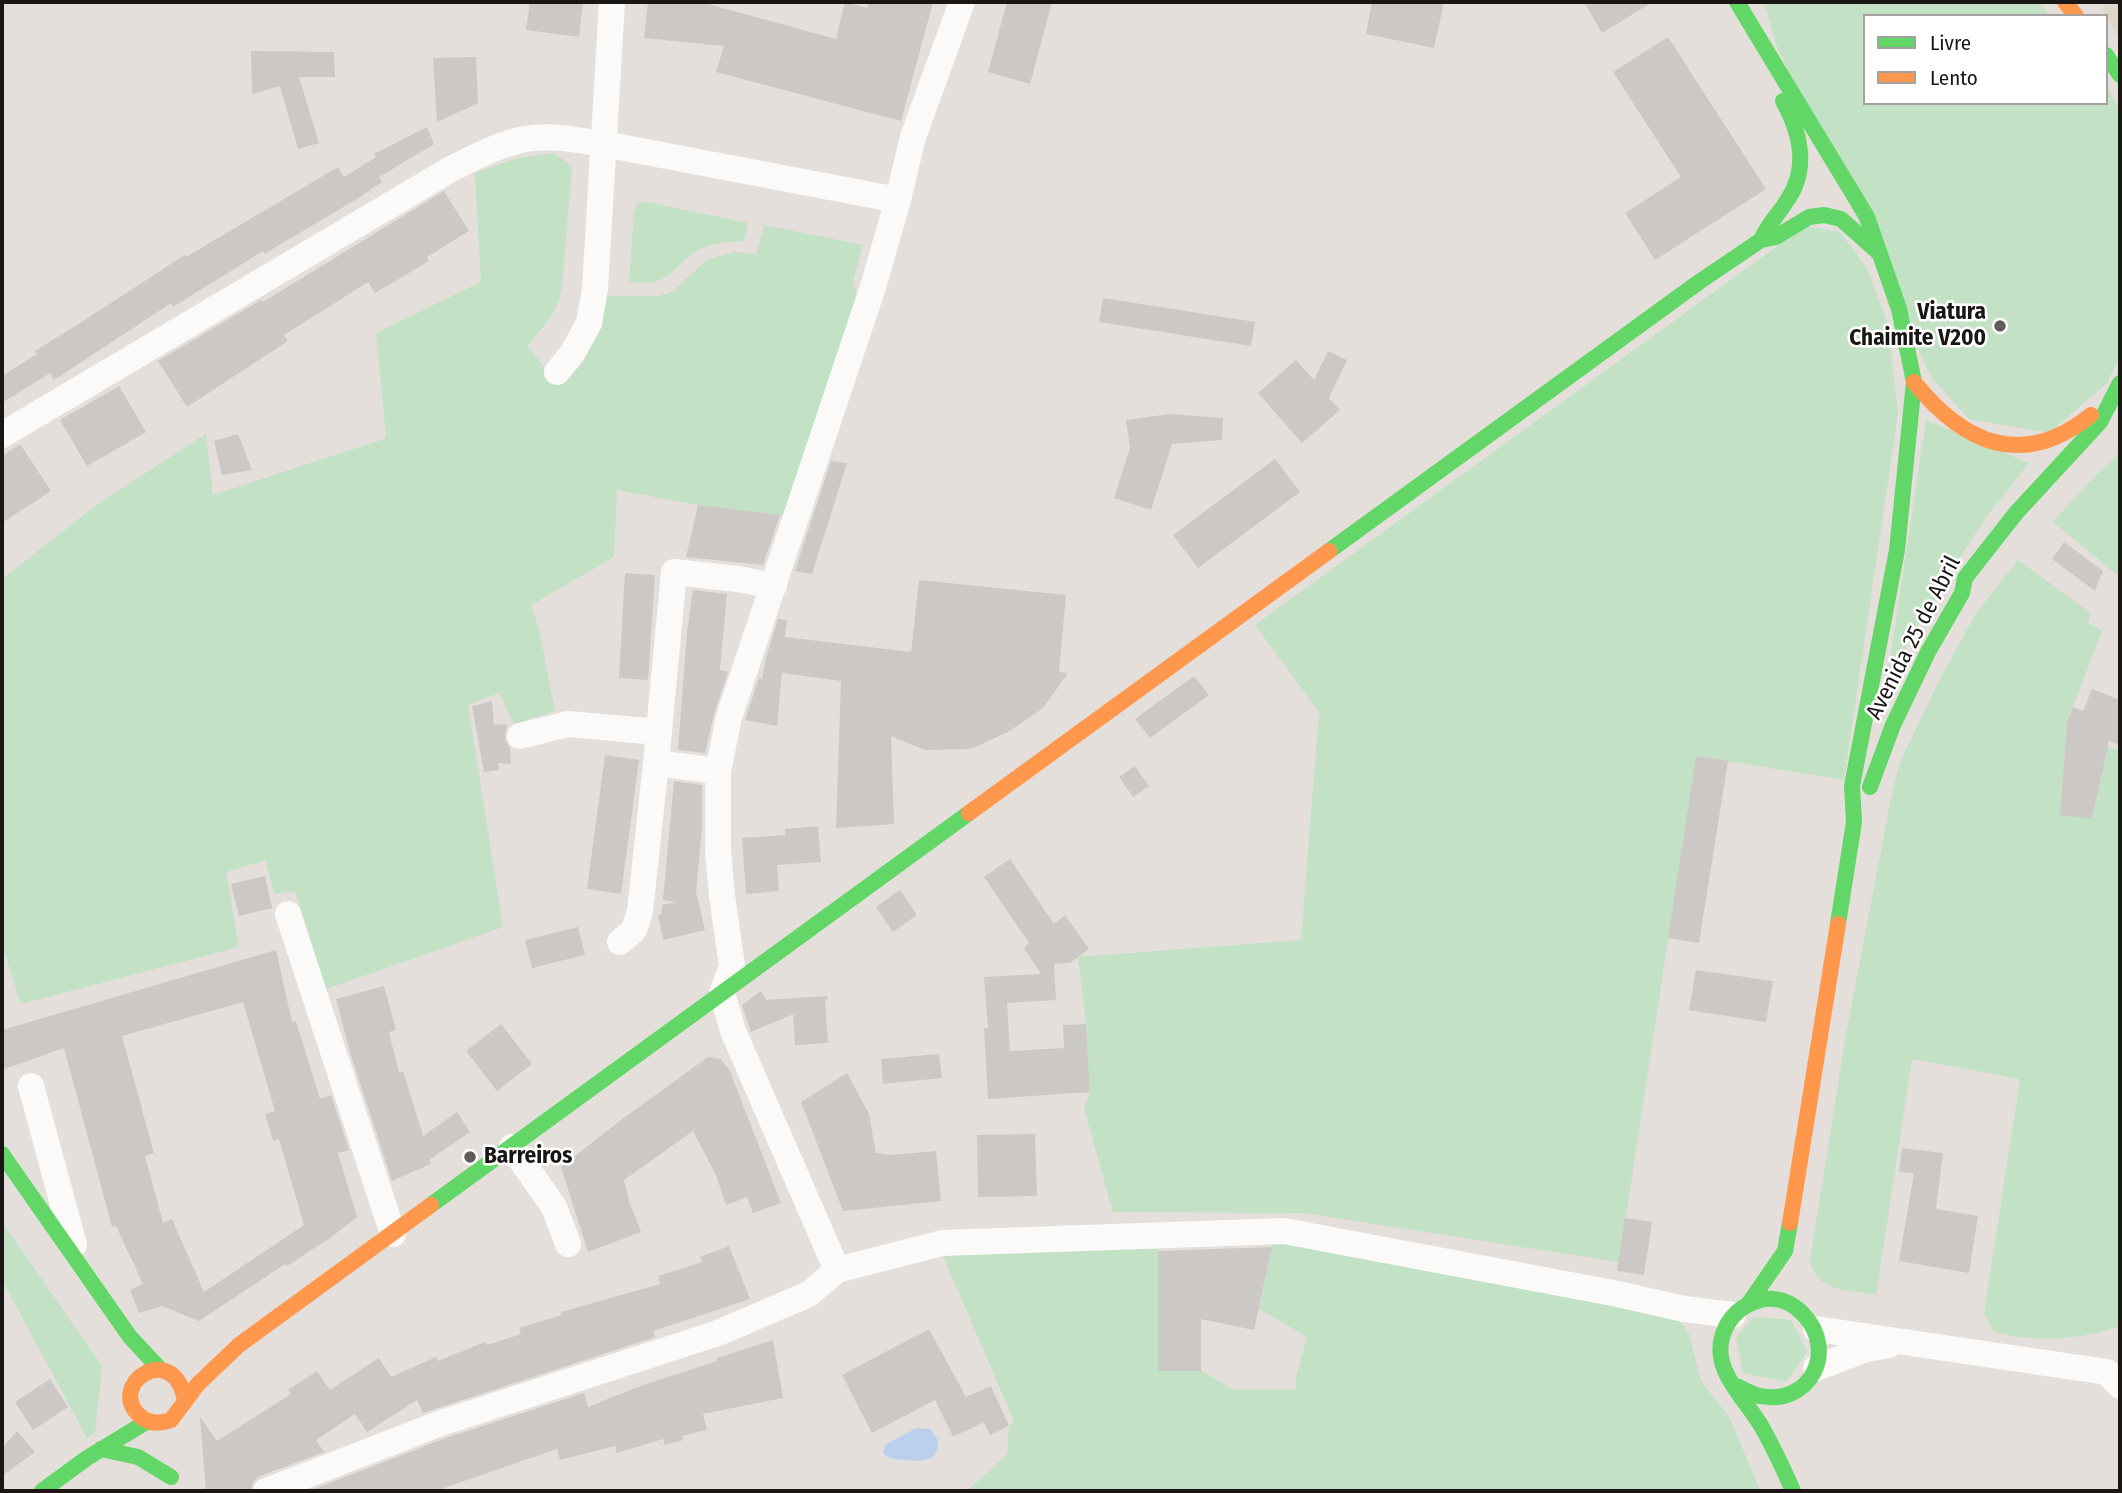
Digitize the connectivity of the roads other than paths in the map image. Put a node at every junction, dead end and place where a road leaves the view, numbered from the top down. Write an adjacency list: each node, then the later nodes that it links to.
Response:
1 (612, 2): 7 (street)
2 (962, 2): 8 (street)
3 (1737, 2): 4 (main road, Avenida 25 de Abril)
4 (1759, 35): 9 (main road); 10 (main road, Avenida 25 de Abril)
5 (2108, 58): 6 (main road)
6 (2120, 75)
7 (604, 144): 8 (street); 11 (street); 14 (street)
8 (898, 200): 16 (street)
9 (1761, 240): 10 (main road); 25 (main road)
10 (1878, 252): 12 (main road, Avenida 25 de Abril)
11 (558, 372)
12 (1914, 382): 13 (main road, Avenida 25 de Abril); 22 (main road, Avenida 25 de Abril)
13 (2118, 387): 17 (main road, Avenida 25 de Abril)
14 (2, 435)
15 (2029, 523): 17 (main road)
16 (774, 586): 18 (street); 21 (street)
17 (1962, 593): 22 (main road, Avenida 25 de Abril)
18 (658, 732): 19 (street); 20 (street)
19 (520, 736)
20 (656, 763): 21 (street); 24 (street)
21 (718, 771): 25 (street)
22 (1854, 822): 31 (main road, Avenida 25 de Abril)
23 (288, 914): 29 (street)
24 (620, 942)
25 (722, 993): 27 (main road); 33 (street)
26 (31, 1086): 32 (street)
27 (512, 1147): 29 (main road); 30 (street)
28 (5, 1164): 32 (main road)
29 (393, 1234): 40 (main road)
30 (568, 1244)
31 (1785, 1251): 35 (main road, Avenida 25 de Abril); 36 (main road, Avenida 25 de Abril)
32 (79, 1264): 37 (main road)
33 (838, 1270): 34 (street); 58 (street)
34 (1684, 1309): 35 (street); 39 (street)
35 (1741, 1309): 36 (main road); 39 (main road, Avenida 25 de Abril)
36 (1811, 1321): 38 (street); 43 (main road, Avenida 25 de Abril)
37 (130, 1337): 41 (main road); 44 (main road)
38 (1905, 1342): 42 (street); 43 (street)
39 (1720, 1352): 45 (main road)
40 (227, 1355): 41 (main road); 46 (main road)
41 (176, 1368): 44 (main road); 46 (main road)
42 (2116, 1374)
43 (1811, 1376): 45 (main road); 48 (main road, Avenida 25 de Abril)
44 (133, 1386): 47 (main road)
45 (1735, 1386): 56 (main road)
46 (185, 1401): 49 (main road)
47 (132, 1403): 50 (main road); 52 (main road)
48 (1798, 1406)
49 (176, 1416): 50 (main road); 51 (main road)
50 (152, 1426): 52 (main road)
51 (174, 1435)
52 (101, 1449): 55 (main road); 57 (main road)
53 (1791, 1451): 56 (main road)
54 (168, 1454): 55 (main road)
55 (172, 1484)
56 (1792, 1489)
57 (41, 1491)
58 (265, 1491)

